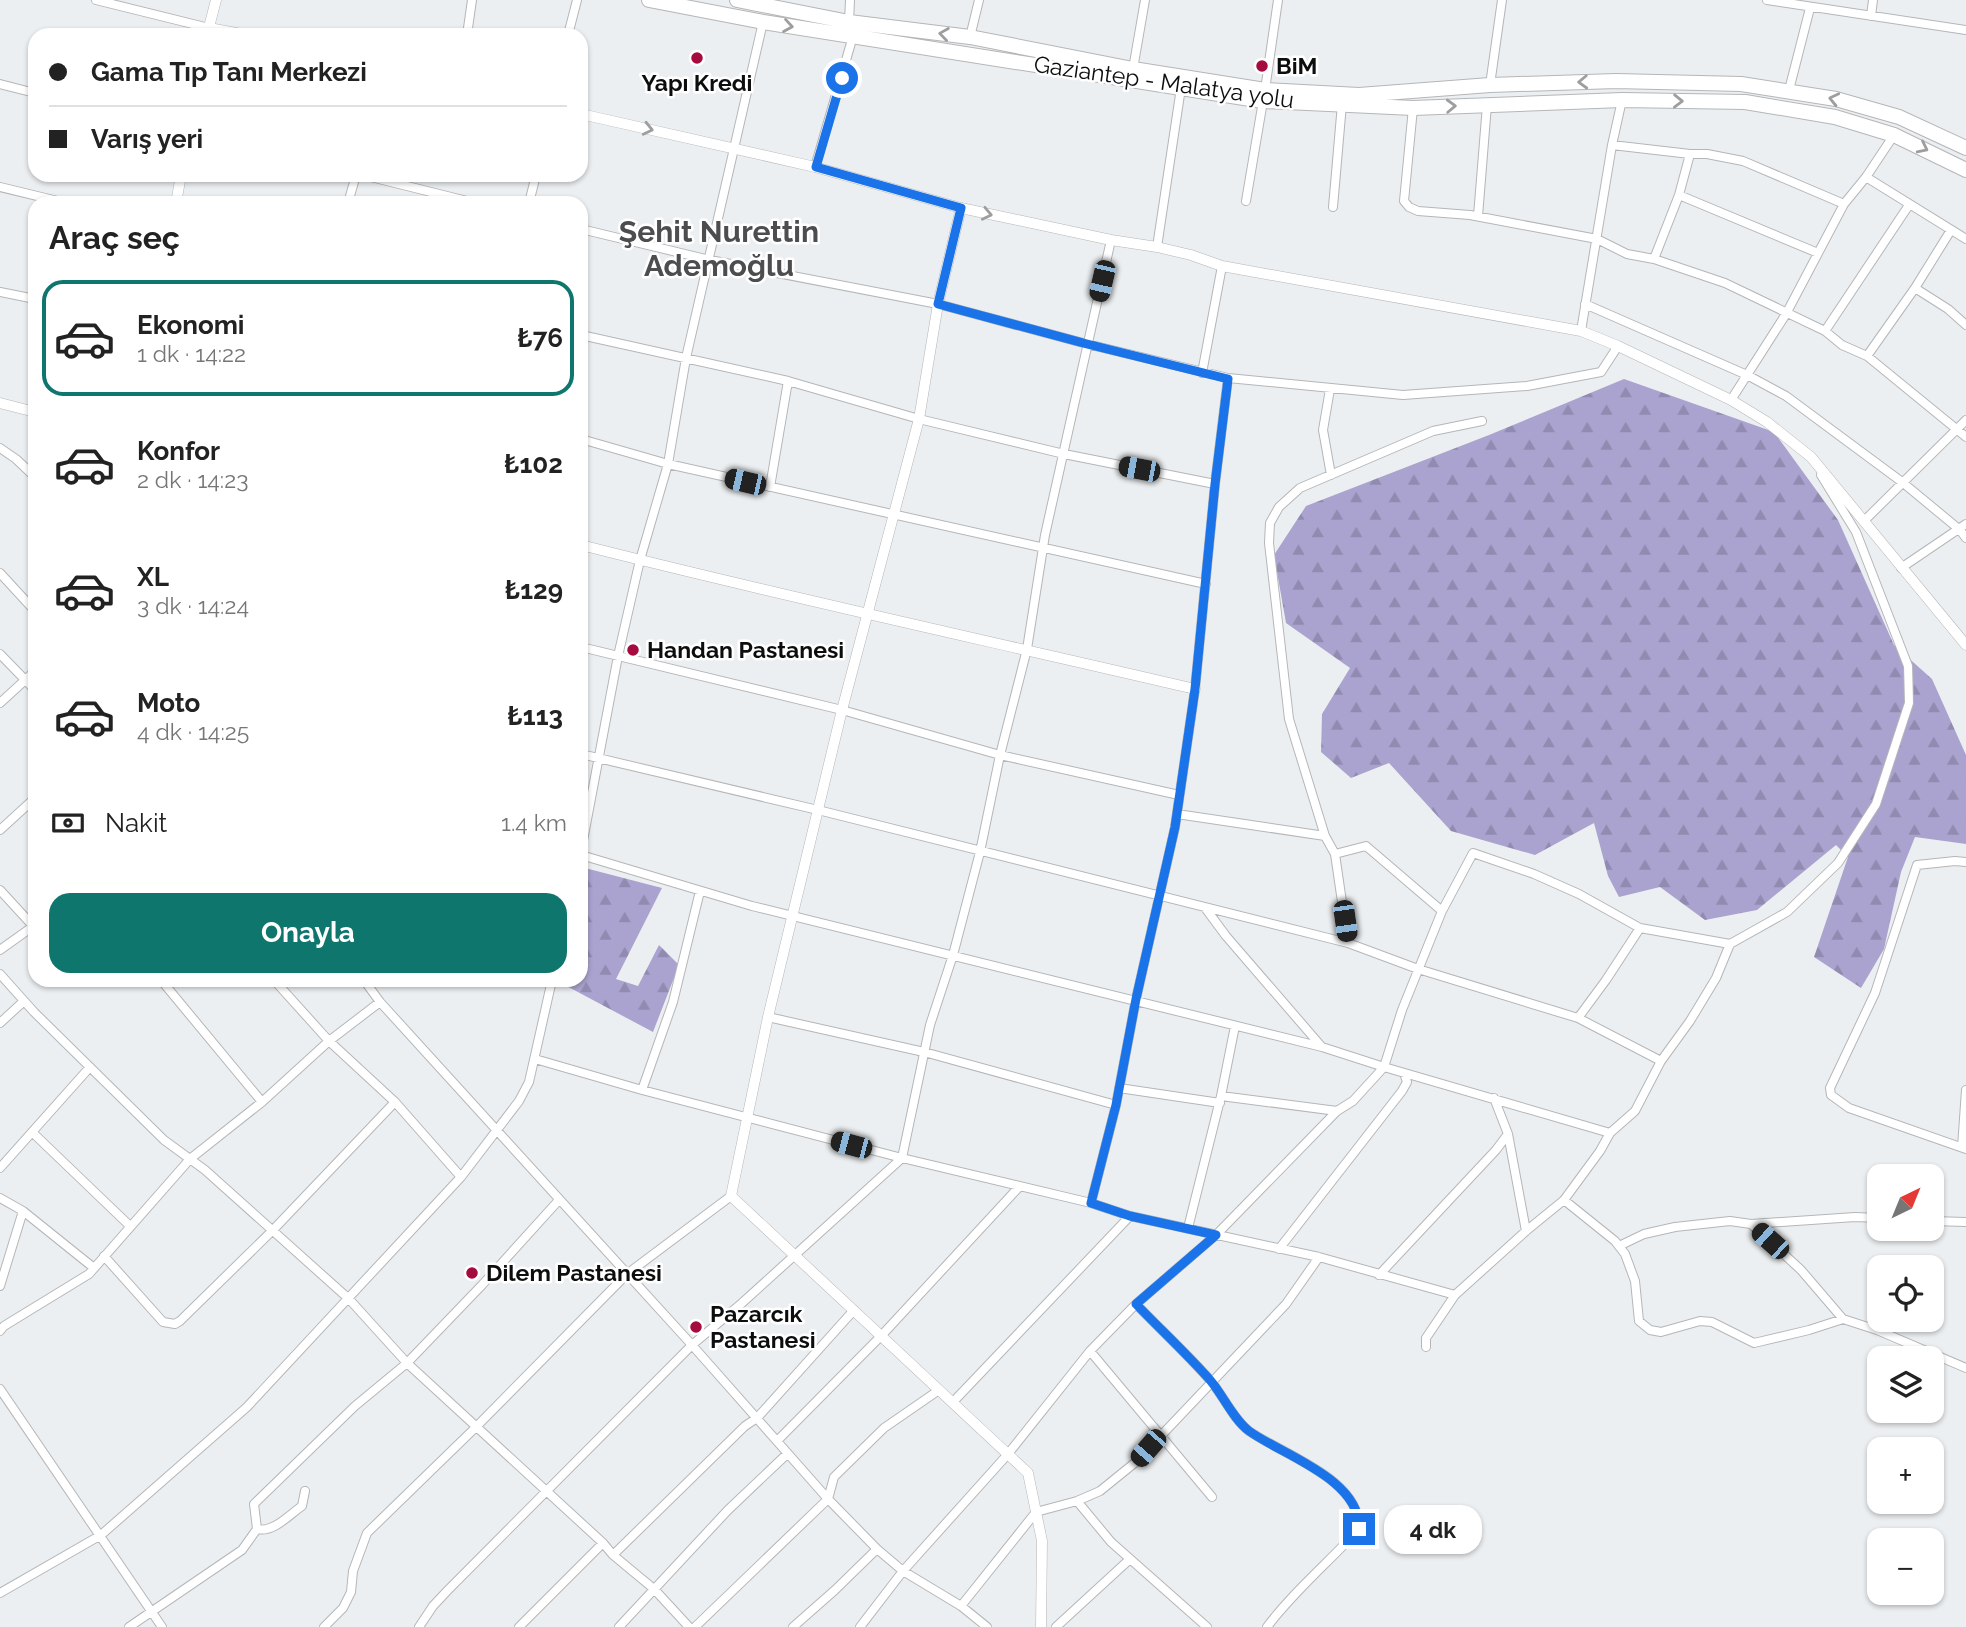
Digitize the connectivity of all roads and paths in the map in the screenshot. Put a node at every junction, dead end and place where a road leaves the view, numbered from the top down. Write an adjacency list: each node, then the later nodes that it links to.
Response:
1 (96, 0): 18 (street)
2 (216, 0): 19 (street)
3 (472, 0): 20 (street)
4 (577, 0): 21 (street)
5 (649, 0): 17 (highway, Gaziantep - Malatya yolu)
6 (737, 0): 14 (highway, Gaziantep - Malatya yolu)
7 (850, 0): 22 (street)
8 (979, 0): 24 (street)
9 (1144, 0): 25 (street)
10 (1278, 0): 31 (street)
11 (1502, 0): 27 (street)
12 (1767, 0): 15 (street)
13 (1873, 0): 16 (street)
14 (756, 2): 22 (highway, Gaziantep - Malatya yolu)
15 (1810, 8): 16 (street); 29 (street)
16 (1871, 16): 23 (street)
17 (763, 22): 22 (highway, Gaziantep - Malatya yolu, one-way to 22); 40 (street)
18 (197, 28)
19 (209, 28)
20 (468, 28)
21 (570, 28)
22 (851, 29): 24 (highway, Gaziantep - Malatya yolu, one-way to 22); 28 (highway, Gaziantep - Malatya yolu); 42 (street)
23 (1966, 30)
24 (970, 37): 25 (highway, Gaziantep - Malatya yolu)
25 (1133, 69): 31 (highway, Gaziantep - Malatya yolu)
26 (0, 83): 30 (street)
27 (1490, 85): 29 (highway, Gaziantep - Malatya yolu, one-way to 27); 31 (highway, Gaziantep - Malatya yolu)
28 (1181, 88): 31 (highway, Gaziantep - Malatya yolu); 61 (street)
29 (1789, 90): 39 (highway, Gaziantep - Malatya yolu, one-way to 29)
30 (28, 91)
31 (1264, 95): 33 (highway, Gaziantep - Malatya yolu); 50 (street)
32 (1622, 100): 34 (highway, Gaziantep - Malatya yolu); 37 (highway, Gaziantep - Malatya yolu, one-way to 37); 38 (street)
33 (1342, 104): 35 (highway, Gaziantep - Malatya yolu); 53 (street)
34 (1487, 105): 35 (highway, Gaziantep - Malatya yolu, one-way to 34); 55 (street)
35 (1413, 108): 55 (street)
36 (588, 116): 40 (street, one-way to 40)
37 (1894, 135): 43 (highway, Gaziantep - Malatya yolu, one-way to 43); 44 (street)
38 (1612, 145): 41 (street); 58 (street)
39 (1966, 148)
40 (733, 149): 42 (street); 64 (street)
41 (1690, 154): 47 (street); 51 (street)
42 (816, 167): 54 (street)
43 (1966, 170)
44 (1866, 177): 51 (street); 52 (street)
45 (391, 182): 49 (street)
46 (0, 187): 48 (street)
47 (1679, 195): 62 (street); 63 (street)
48 (37, 196)
49 (447, 196)
50 (1246, 201)
51 (1844, 204): 62 (street)
52 (1909, 205): 56 (street); 74 (street)
53 (1333, 207)
54 (961, 208): 60 (street, one-way to 60); 69 (street)
55 (1478, 216): 58 (street)
56 (1951, 230): 59 (street); 66 (street)
57 (588, 231): 64 (street)
58 (1597, 239): 63 (street); 70 (street)
59 (1966, 239)
60 (1111, 240): 61 (street); 76 (street)
61 (1157, 247): 65 (street)
62 (1818, 253): 71 (street)
63 (1654, 259): 71 (street)
64 (710, 260): 69 (street); 79 (street)
65 (1222, 266): 73 (street); 80 (street)
66 (1915, 288): 72 (street); 78 (street)
67 (0, 292): 68 (street)
68 (28, 298)
69 (938, 304): 76 (street); 88 (street)
70 (1585, 304): 73 (street); 81 (street)
71 (1786, 314): 74 (street); 81 (street)
72 (1966, 326)
73 (1581, 331): 77 (street)
74 (1825, 331): 78 (street)
75 (588, 337): 79 (street)
76 (1087, 344): 80 (street); 95 (street)
77 (1618, 346): 84 (street); 85 (street)
78 (1867, 356): 91 (street)
79 (686, 358): 83 (street); 97 (street)
80 (1202, 373): 82 (street)
81 (1747, 374): 85 (street); 100 (street)
82 (1228, 379): 84 (street); 101 (street)
83 (788, 381): 88 (street); 102 (street)
84 (1330, 389): 99 (street)
85 (1731, 400): 96 (street)
86 (0, 404): 87 (street)
87 (28, 410)
88 (919, 419): 95 (street); 103 (street)
89 (1482, 421): 99 (street)
90 (1966, 421): 91 (street)
91 (1956, 428): 92 (street); 100 (street)
92 (1966, 437)
93 (588, 441): 97 (street)
94 (0, 448): 98 (street)
95 (1064, 454): 101 (street); 108 (street)
96 (1811, 457): 104 (street); 150 (street)
97 (668, 464): 102 (street); 109 (street)
98 (28, 470)
99 (1331, 475): 135 (street)
100 (1902, 482): 104 (street); 105 (street)
101 (1215, 484): 112 (street)
102 (770, 488): 103 (street)
103 (894, 516): 108 (street); 114 (street)
104 (1865, 520): 110 (street)
105 (1963, 527): 106 (street); 110 (street)
106 (1966, 538)
107 (588, 547): 109 (street)
108 (1044, 548): 112 (street); 117 (street)
109 (640, 560): 114 (street); 119 (street)
110 (1901, 568): 115 (street)
111 (0, 573): 113 (street)
112 (1206, 584): 123 (street)
113 (28, 603)
114 (869, 616): 117 (street); 125 (street)
115 (1966, 645)
116 (588, 649): 119 (street)
117 (1027, 649): 123 (street); 126 (street)
118 (0, 654): 121 (street)
119 (618, 656): 125 (street); 128 (street)
120 (28, 677): 121 (street)
121 (25, 680): 122 (street); 124 (street)
122 (28, 683)
123 (1195, 689): 129 (street)
124 (0, 703)
125 (842, 710): 126 (street); 131 (street)
126 (1000, 755): 129 (street); 136 (street)
127 (588, 756): 128 (street)
128 (599, 758): 131 (street); 133 (street)
129 (1179, 795): 132 (street)
130 (28, 804): 134 (street)
131 (818, 810): 136 (street); 145 (street)
132 (1177, 814): 135 (street); 142 (street)
133 (588, 816)
134 (0, 830)
135 (1325, 836): 137 (street)
136 (981, 852): 142 (street); 152 (street)
137 (1335, 854): 144 (street); 149 (street)
138 (588, 855): 141 (street)
139 (1966, 862): 188 (street)
140 (0, 890): 146 (street)
141 (700, 891): 145 (street); 175 (street)
142 (1160, 896): 143 (street); 159 (street)
143 (1206, 909): 149 (street); 167 (street)
144 (1443, 911): 147 (street); 153 (street)
145 (793, 916): 152 (street); 162 (street)
146 (28, 919)
147 (1640, 928): 150 (street); 163 (street)
148 (28, 929): 151 (street)
149 (1348, 943): 153 (street)
150 (1730, 944): 170 (street)
151 (0, 950)
152 (953, 955): 159 (street); 168 (street)
153 (1418, 969): 163 (street); 172 (street)
154 (0, 974): 160 (street)
155 (167, 987): 179 (street)
156 (280, 987): 166 (street)
157 (369, 987): 161 (street)
158 (550, 987): 169 (street)
159 (1136, 999): 165 (street); 174 (street)
160 (24, 1001): 164 (street); 171 (street)
161 (380, 1002): 166 (street); 185 (street)
162 (768, 1017): 168 (street); 183 (street)
163 (1578, 1018): 170 (street)
164 (0, 1023)
165 (1235, 1026): 167 (street); 178 (street)
166 (328, 1041): 179 (street); 180 (street)
167 (1322, 1047): 172 (street)
168 (924, 1052): 181 (street); 190 (street)
169 (535, 1059): 175 (street); 185 (street)
170 (1661, 1060): 186 (street)
171 (90, 1067): 184 (street); 189 (street)
172 (1384, 1068): 173 (street); 182 (street)
173 (1404, 1073): 177 (street); 211 (street)
174 (1119, 1088): 178 (street); 181 (street)
175 (642, 1090): 183 (street)
176 (1966, 1090): 188 (street)
177 (1494, 1098): 186 (street); 187 (street)
178 (1220, 1099): 182 (street); 206 (street)
179 (261, 1102): 189 (street)
180 (395, 1102): 192 (street); 207 (street)
181 (1116, 1105): 198 (street)
182 (1337, 1111): 209 (street)
183 (749, 1118): 190 (street); 194 (street)
184 (32, 1132): 191 (street); 205 (street)
185 (497, 1132): 192 (street); 196 (street)
186 (1610, 1133): 197 (street)
187 (1508, 1134): 208 (street); 217 (street)
188 (1964, 1148)
189 (190, 1158): 205 (street); 207 (street)
190 (902, 1158): 193 (street); 213 (street)
191 (0, 1168)
192 (461, 1177): 220 (street)
193 (1018, 1187): 198 (street); 225 (street)
194 (731, 1196): 213 (street); 216 (street)
195 (0, 1198): 199 (street)
196 (559, 1199): 216 (street); 229 (street)
197 (1564, 1200): 208 (street); 210 (street)
198 (1091, 1203): 200 (street)
199 (23, 1211): 215 (street); 218 (street)
200 (1130, 1216): 206 (street); 234 (street)
201 (1867, 1217): 204 (street)
202 (1944, 1221): 203 (street)
203 (1966, 1222)
204 (1751, 1224): 210 (street); 223 (street)
205 (130, 1226): 212 (street)
206 (1188, 1228): 209 (street)
207 (273, 1230): 212 (street); 220 (street)
208 (1526, 1231): 219 (street)
209 (1216, 1235): 211 (street); 221 (street)
210 (1619, 1246): 223 (street)
211 (1279, 1249): 214 (street)
212 (104, 1256): 215 (street)
213 (793, 1256): 222 (street); 226 (street)
214 (1319, 1257): 217 (street); 231 (street)
215 (94, 1268): 224 (street)
216 (627, 1274): 226 (street); 236 (street)
217 (1379, 1275): 219 (street)
218 (0, 1286)
219 (1455, 1295): 227 (street)
220 (349, 1299): 229 (street); 248 (street)
221 (1136, 1304): 228 (street); 231 (street)
222 (854, 1310): 225 (street); 235 (street)
223 (1843, 1319): 230 (street)
224 (0, 1331)
225 (882, 1335): 233 (street); 238 (street)
226 (692, 1345): 235 (street); 241 (street)
227 (1426, 1348)
228 (1090, 1352): 237 (street); 240 (street)
229 (407, 1363): 236 (street); 247 (street)
230 (1966, 1368)
231 (1211, 1381): 237 (street); 271 (street)
232 (0, 1389): 248 (street)
233 (939, 1390): 234 (street); 244 (street)
234 (953, 1402): 240 (street)
235 (757, 1418): 238 (street); 251 (street)
236 (475, 1427): 241 (street); 261 (street)
237 (1160, 1435): 243 (street); 245 (street)
238 (777, 1441): 239 (street)
239 (787, 1454): 244 (street); 254 (street)
240 (1008, 1454): 246 (street); 253 (street)
241 (545, 1490): 249 (street); 262 (street)
242 (305, 1491): 247 (street)
243 (1212, 1497)
244 (828, 1499): 250 (street); 265 (street)
245 (1077, 1501): 246 (street); 252 (street)
246 (1036, 1512): 256 (street); 268 (street)
247 (257, 1529): 257 (street)
248 (101, 1535): 255 (street); 257 (street)
249 (603, 1543): 251 (street); 263 (street)
250 (877, 1549): 253 (street); 266 (street)
251 (612, 1555): 254 (street)
252 (1130, 1559): 269 (street); 270 (street)
253 (903, 1571): 256 (street); 267 (street)
254 (654, 1589): 264 (street); 265 (street)
255 (0, 1593)
256 (961, 1606): 258 (street)
257 (151, 1612): 259 (street); 260 (street)
258 (980, 1625)
259 (129, 1627)
260 (162, 1627)
261 (324, 1627)
262 (419, 1627)
263 (519, 1627)
264 (619, 1627)
265 (692, 1627)
266 (793, 1627)
267 (860, 1627)
268 (1041, 1627)
269 (1056, 1627)
270 (1207, 1627)
271 (1267, 1627)

